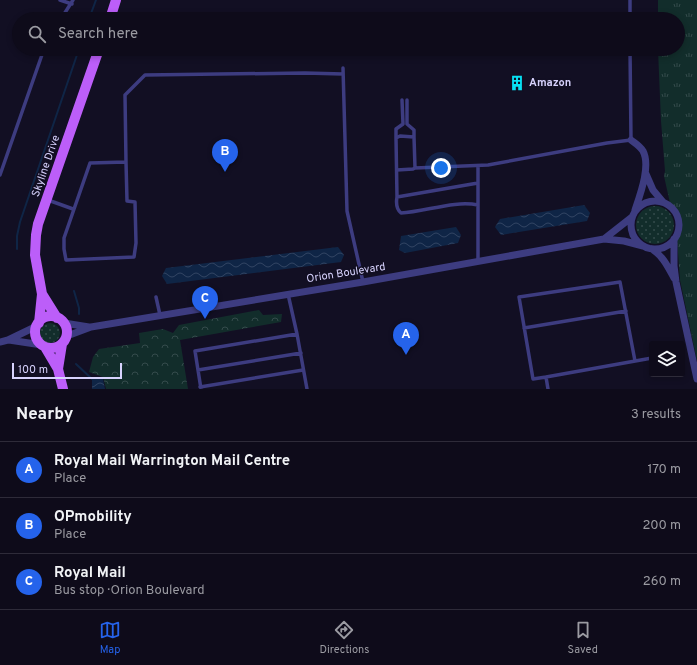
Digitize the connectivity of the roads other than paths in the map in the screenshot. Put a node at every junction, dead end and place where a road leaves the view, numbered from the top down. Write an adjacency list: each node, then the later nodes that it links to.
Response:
1 (60, 0): 4 (lane)
2 (116, 0): 6 (main road)
3 (630, 0): 7 (lane)
4 (73, 2): 5 (lane)
5 (67, 12)
6 (112, 12)
7 (630, 12)
8 (42, 56): 23 (lane)
9 (97, 56): 26 (main road, Skyline Drive)
10 (630, 56): 17 (lane)
11 (343, 68): 12 (lane)
12 (343, 74): 18 (lane); 35 (lane)
13 (402, 100): 16 (lane)
14 (407, 100): 15 (lane)
15 (414, 137): 16 (lane); 20 (lane)
16 (396, 138): 21 (lane)
17 (631, 140): 19 (lane); 22 (street)
18 (126, 162): 29 (lane); 29 (lane)
19 (478, 166): 20 (lane); 24 (lane)
20 (415, 168): 21 (lane)
21 (397, 170): 25 (lane)
22 (646, 174): 27 (street); 30 (street)
23 (0, 175)
24 (478, 183): 25 (lane); 28 (lane)
25 (397, 197): 28 (lane)
26 (47, 199): 29 (lane); 37 (main road, Skyline Drive)
27 (663, 202): 30 (street); 32 (street)
28 (478, 205): 34 (lane)
29 (73, 209)
30 (633, 214): 31 (street, Orion Boulevard); 33 (street)
31 (604, 239): 33 (street, Orion Boulevard); 34 (street, Orion Boulevard)
32 (674, 239): 33 (street); 36 (street, Orion Boulevard)
33 (647, 247): 36 (street, Orion Boulevard)
34 (478, 262): 35 (street, Orion Boulevard)
35 (363, 282): 38 (street, Orion Boulevard)
36 (676, 282): 58 (street, Orion Boulevard)
37 (42, 294): 42 (main road, Skyline Drive); 43 (main road, Skyline Drive)
38 (288, 294): 41 (street, Orion Boulevard); 46 (lane)
39 (156, 297): 41 (lane)
40 (626, 311): 45 (lane); 45 (lane); 53 (lane)
41 (160, 316): 44 (street, Orion Boulevard)
42 (61, 320): 43 (main road); 44 (street, Orion Boulevard); 48 (main road)
43 (38, 324): 47 (street); 50 (main road)
44 (91, 327): 48 (street, Orion Boulevard)
45 (524, 328): 57 (lane)
46 (297, 334): 51 (lane); 55 (lane)
47 (8, 340): 49 (street); 50 (street)
48 (64, 340): 50 (main road); 54 (main road)
49 (0, 342)
50 (44, 346): 54 (main road)
51 (300, 354): 55 (lane); 56 (lane)
52 (649, 359): 53 (lane)
53 (635, 361): 57 (lane)
54 (58, 369): 60 (main road)
55 (198, 370): 59 (lane)
56 (303, 370): 59 (lane); 61 (lane)
57 (546, 377): 62 (lane)
58 (697, 379)
59 (201, 388)
60 (62, 389)
61 (307, 389)
62 (548, 389)

